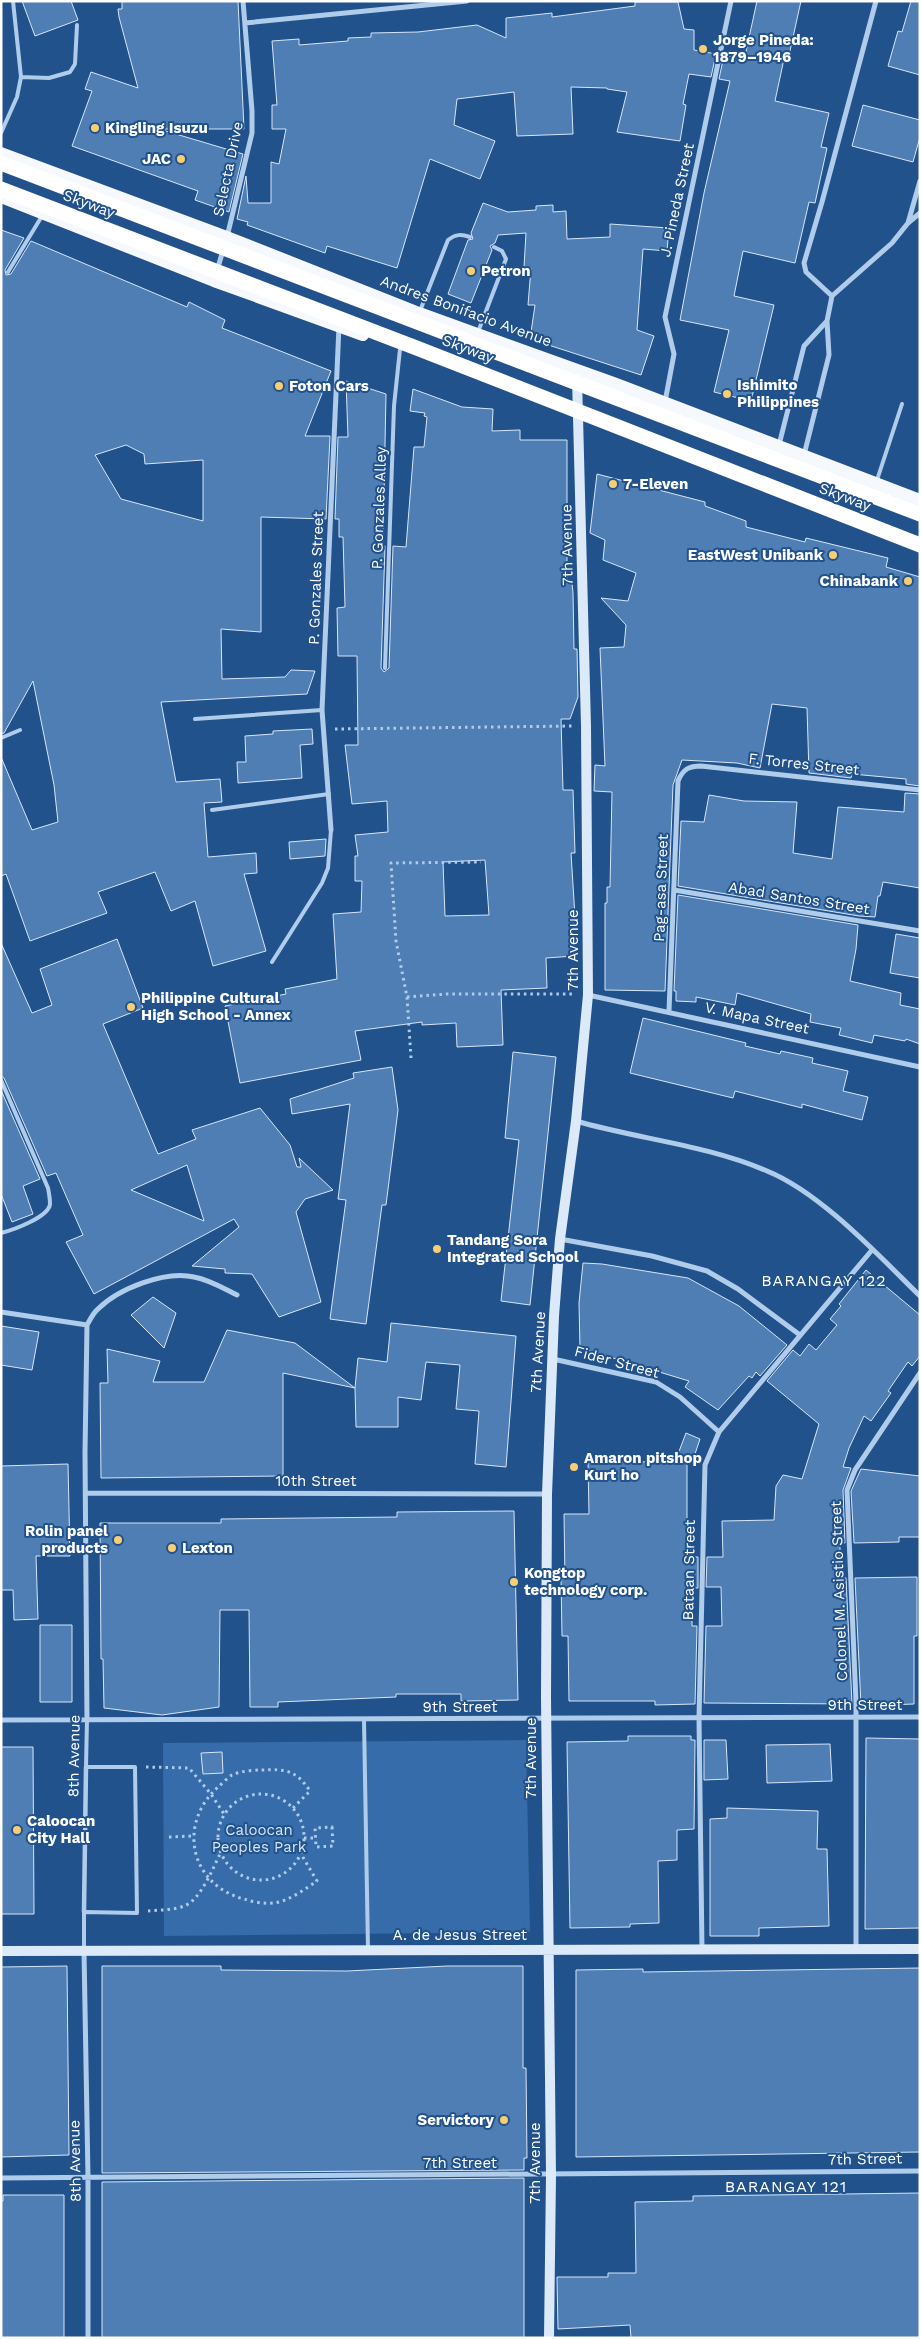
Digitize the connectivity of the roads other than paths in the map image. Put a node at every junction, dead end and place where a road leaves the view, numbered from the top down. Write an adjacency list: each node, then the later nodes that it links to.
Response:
1 (13, 1): 8 (lane)
2 (243, 1): 6 (street, Selecta Drive)
3 (467, 1): 6 (street)
4 (731, 1): 30 (street, J. Pineda Street)
5 (876, 1): 23 (street)
6 (245, 23): 18 (street, Selecta Drive)
7 (77, 25): 8 (lane)
8 (22, 77): 9 (lane)
9 (1, 133)
10 (1, 153): 18 (main road, Andres Bonifacio Avenue)
11 (1, 163): 37 (highway, Skyway, bridge)
12 (920, 181): 17 (street)
13 (1, 190): 38 (highway, Skyway, bridge)
14 (1, 197): 16 (main road)
15 (920, 213): 17 (street)
16 (44, 214): 21 (lane); 22 (main road)
17 (908, 223): 23 (street)
18 (227, 237): 22 (street, Selecta Drive); 24 (main road, Andres Bonifacio Avenue)
19 (470, 237): 24 (lane)
20 (494, 247): 27 (lane)
21 (8, 272)
22 (214, 281): 26 (main road)
23 (832, 296): 25 (street)
24 (419, 313): 27 (main road, Andres Bonifacio Avenue)
25 (827, 321): 33 (street); 34 (street)
26 (338, 326): 28 (main road); 40 (street, P. Gonzales Street)
27 (477, 334): 29 (main road, Andres Bonifacio Avenue)
28 (400, 349): 32 (main road); 39 (lane, P. Gonzales Alley)
29 (577, 370): 30 (main road, Andres Bonifacio Avenue); 32 (main road, 7th Avenue)
30 (665, 403): 33 (main road, Andres Bonifacio Avenue)
31 (902, 404): 35 (lane)
32 (578, 415): 38 (main road); 52 (main road, 7th Avenue)
33 (780, 446): 34 (main road, Andres Bonifacio Avenue)
34 (804, 455): 35 (main road, Andres Bonifacio Avenue)
35 (876, 483): 36 (main road, Andres Bonifacio Avenue)
36 (920, 500)
37 (920, 514)
38 (920, 544)
39 (384, 668)
40 (322, 710): 41 (lane); 46 (street, P. Gonzales Street)
41 (195, 719)
42 (20, 730): 43 (lane)
43 (1, 738)
44 (686, 768): 45 (street, F. Torres Street); 49 (street, Pag-asa Street)
45 (920, 790)
46 (329, 794): 47 (lane); 48 (street, P. Gonzales Street)
47 (212, 810)
48 (330, 830): 51 (lane)
49 (674, 890): 50 (street, Abad Santos Street); 53 (street, Pag-asa Street)
50 (920, 931)
51 (272, 962)
52 (588, 995): 53 (street, V. Mapa Street); 56 (main road, 7th Avenue)
53 (668, 1012): 54 (street, V. Mapa Street)
54 (920, 1066)
55 (1, 1080): 57 (lane)
56 (576, 1121): 58 (main road, 7th Avenue); 59 (street)
57 (1, 1233)
58 (560, 1239): 64 (street); 65 (main road, 7th Avenue)
59 (872, 1250): 61 (street); 64 (street, Bataan Street)
60 (237, 1295): 63 (street)
61 (920, 1296)
62 (1, 1312): 63 (street)
63 (87, 1325): 68 (street, 8th Avenue)
64 (800, 1335): 67 (street, Bataan Street)
65 (552, 1358): 67 (street, Fider Street); 69 (main road, 7th Avenue)
66 (920, 1372): 71 (street, Colonel M. Asistio Street)
67 (719, 1432): 70 (street, Bataan Street)
68 (86, 1493): 69 (street, 10th Street); 75 (street, 8th Avenue)
69 (547, 1494): 73 (main road, 7th Avenue)
70 (699, 1718): 71 (street, 9th Street); 73 (street, 9th Street); 83 (street, Bataan Street)
71 (856, 1718): 72 (street, 9th Street); 79 (street, Colonel M. Asistio Street)
72 (920, 1718)
73 (546, 1719): 76 (street, 9th Street); 82 (main road, 7th Avenue)
74 (1, 1720): 75 (street, 9th Street)
75 (87, 1720): 76 (street, 9th Street); 77 (lane, 8th Avenue)
76 (364, 1720): 81 (lane)
77 (86, 1767): 78 (street, 8th Avenue); 78 (lane)
78 (84, 1912): 85 (lane, 8th Avenue)
79 (856, 1949): 80 (main road, A. de Jesus Street); 83 (main road, A. de Jesus Street)
80 (920, 1949)
81 (368, 1950): 82 (main road, A. de Jesus Street); 85 (main road, A. de Jesus Street)
82 (548, 1950): 83 (main road, A. de Jesus Street); 87 (main road, 7th Avenue)
83 (702, 1950)
84 (1, 1951): 85 (main road, A. de Jesus Street)
85 (84, 1951): 88 (street, 8th Avenue)
86 (920, 2171): 87 (street, 7th Street)
87 (550, 2175): 88 (street, 7th Street); 91 (main road, 7th Avenue)
88 (88, 2177): 89 (street, 7th Street); 90 (street, 8th Avenue)
89 (1, 2178)
90 (88, 2338)
91 (549, 2338)

